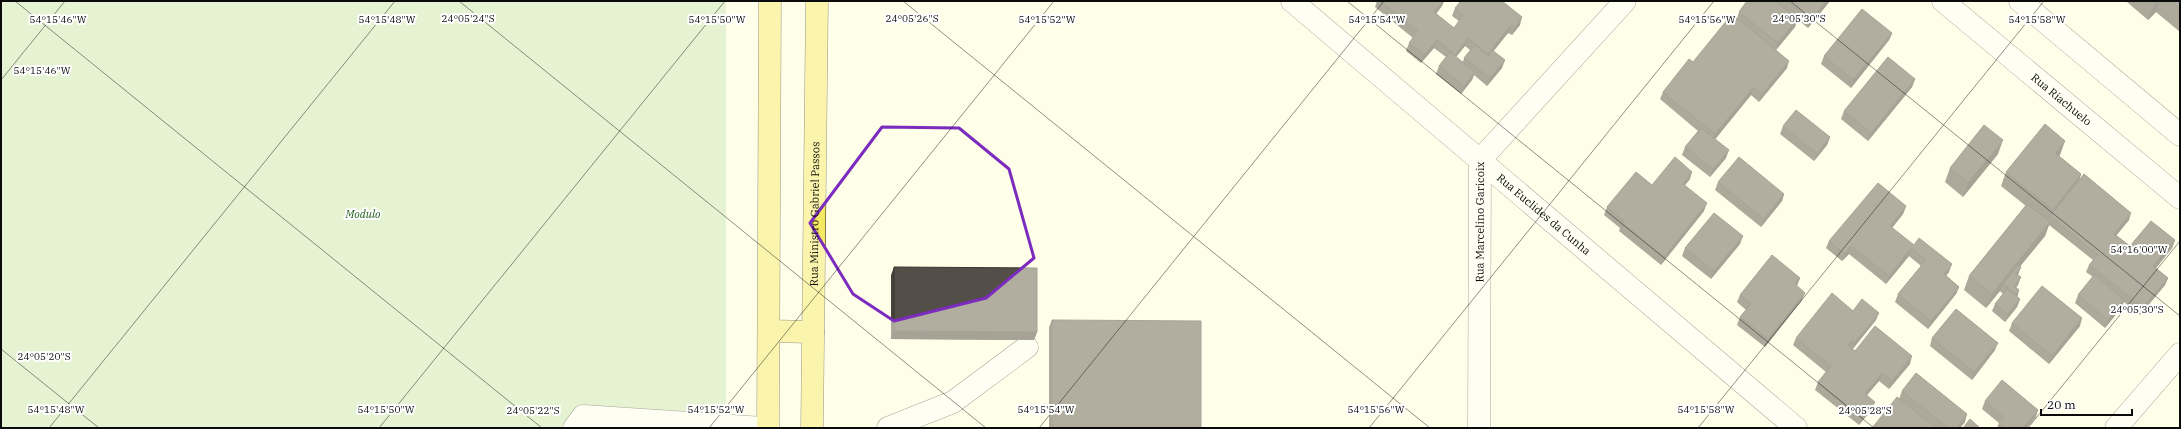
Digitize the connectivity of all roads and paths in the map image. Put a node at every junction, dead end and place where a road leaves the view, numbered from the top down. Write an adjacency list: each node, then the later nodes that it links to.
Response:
1 (770, 1): 10 (main road)
2 (817, 1): 11 (main road, Rua Ministro Gabriel Passos)
3 (1292, 1): 8 (street, Rua Euclides da Cunha)
4 (1625, 1): 8 (street, Rua Marcelino Garicoix)
5 (1943, 1): 9 (street, Rua Riachuelo)
6 (2020, 1): 7 (street)
7 (2180, 135)
8 (1480, 160): 19 (street, Rua Marcelino Garicoix); 20 (street, Rua Euclides da Cunha)
9 (2180, 198)
10 (769, 331): 11 (main road); 16 (main road)
11 (813, 332): 17 (main road, Rua Ministro Gabriel Passos)
12 (1027, 347): 18 (street)
13 (2180, 354): 21 (street)
14 (574, 428): 15 (street)
15 (763, 428)
16 (768, 428)
17 (812, 428)
18 (888, 428)
19 (1479, 428)
20 (1796, 428)
21 (2116, 428)

